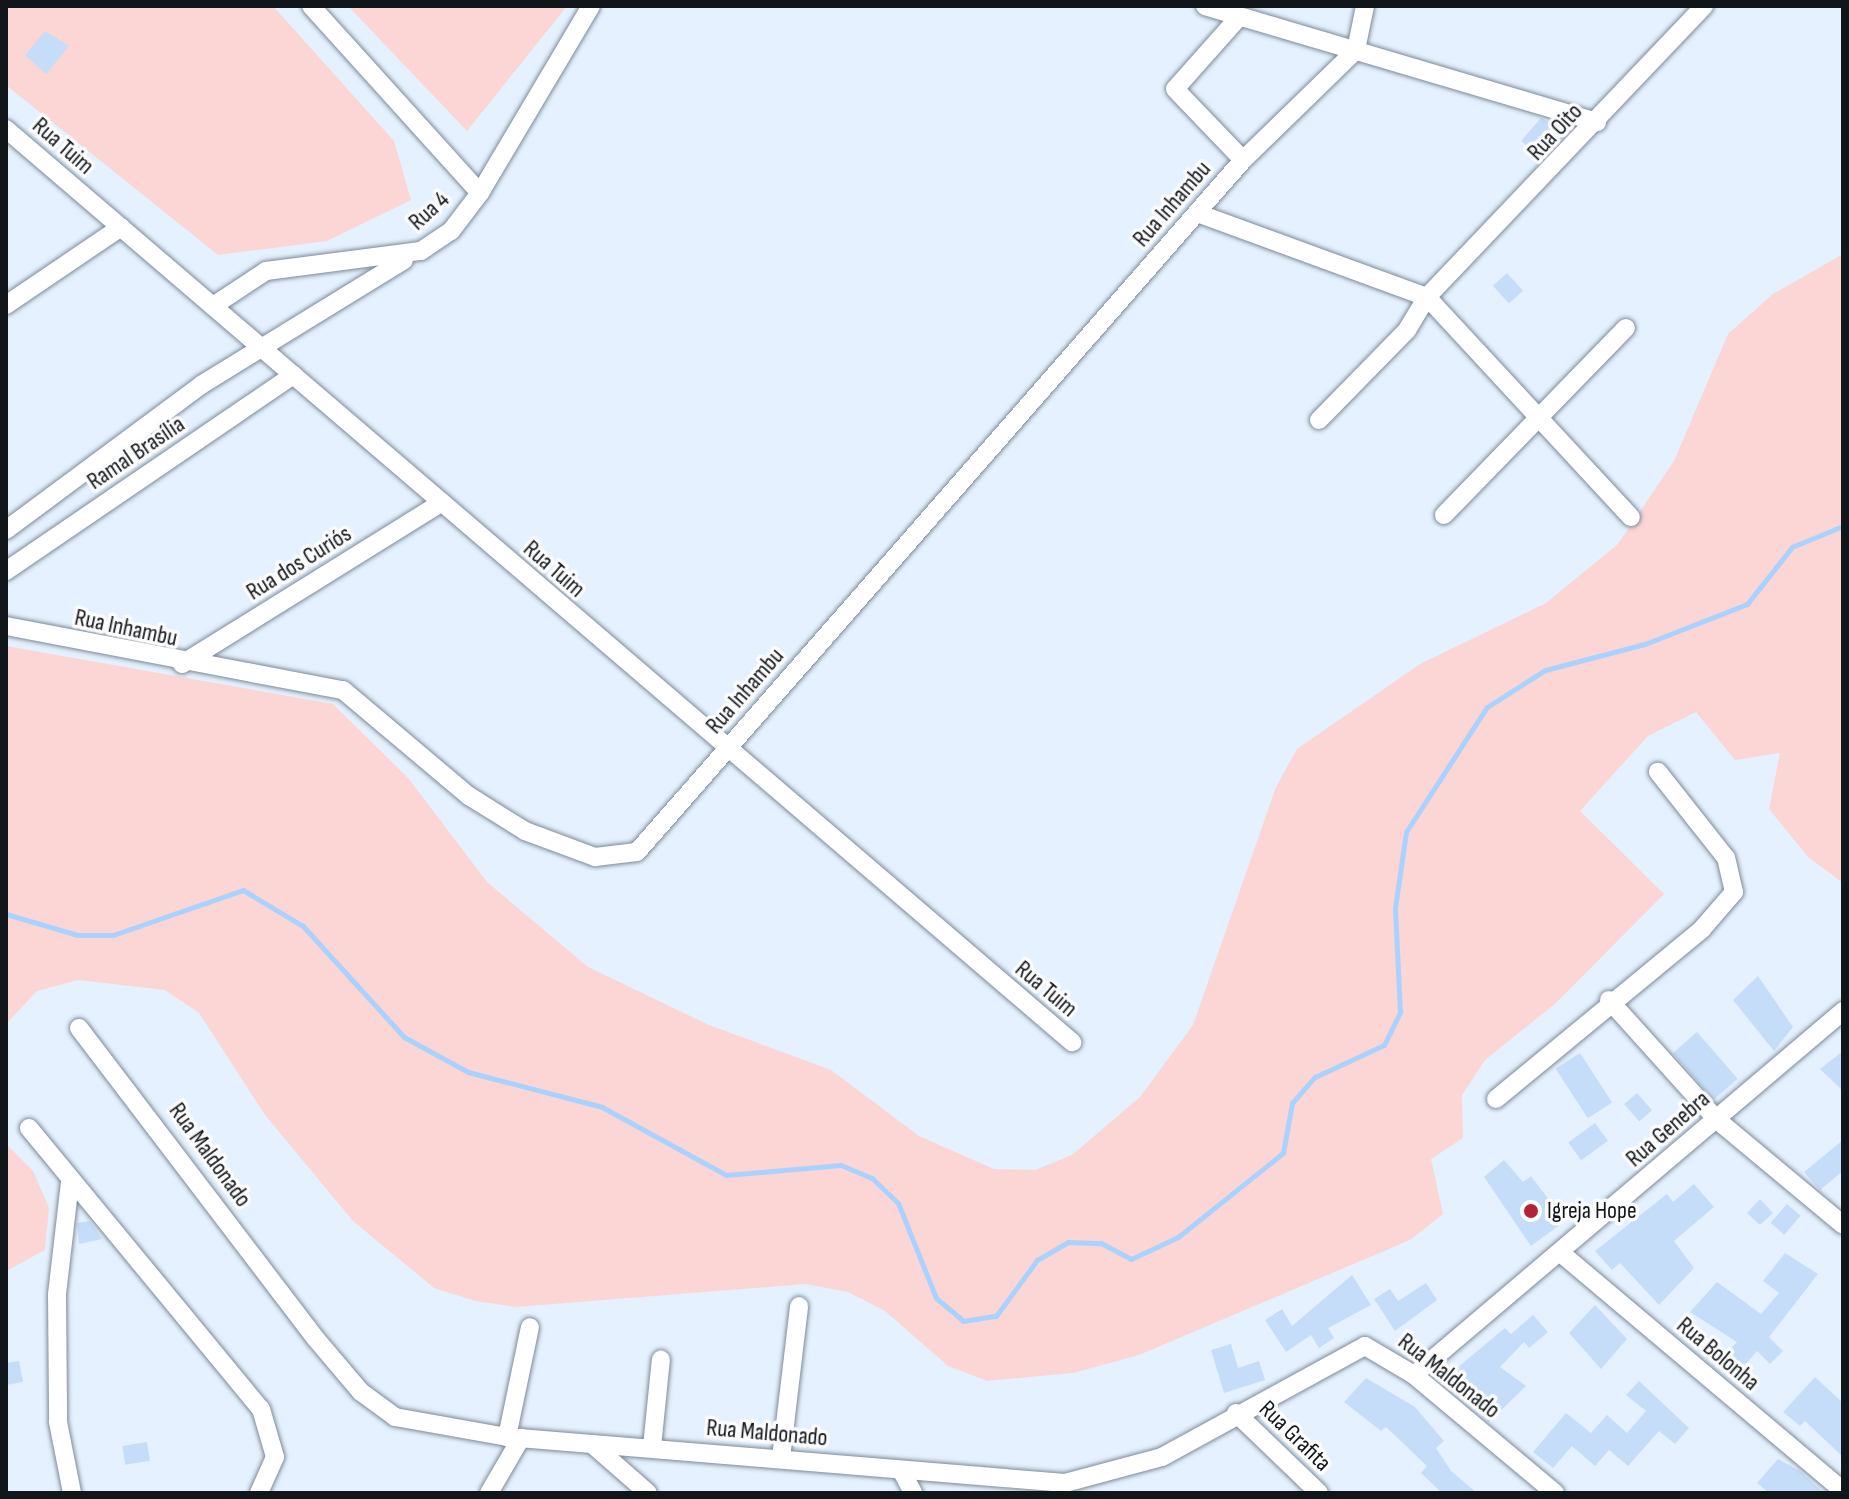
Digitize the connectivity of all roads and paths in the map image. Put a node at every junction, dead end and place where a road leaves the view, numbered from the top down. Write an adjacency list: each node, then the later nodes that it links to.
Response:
1 (311, 6): 11 (street, Rua 4)
2 (591, 6): 11 (street)
3 (1205, 6): 6 (street)
4 (1365, 6): 7 (street)
5 (1704, 6): 8 (street, Rua Oito)
6 (1239, 17): 7 (street); 10 (street)
7 (1356, 50): 8 (street); 10 (street, Rua Inhambu)
8 (1597, 122): 15 (street, Rua Oito)
9 (6, 129): 13 (street, Rua Tuim)
10 (1243, 160): 12 (street, Rua Inhambu)
11 (480, 193): 14 (street, Rua 4)
12 (1197, 213): 15 (street); 30 (street, Rua Inhambu)
13 (121, 227): 16 (street); 17 (street, Rua Tuim)
14 (410, 256): 17 (street, Rua 4); 19 (street, Ramal Brasília)
15 (1433, 293): 21 (street, Rua Oito); 22 (street)
16 (6, 305)
17 (213, 306): 19 (street, Rua Tuim)
18 (1626, 328): 22 (street)
19 (264, 350): 20 (street, Rua Tuim); 26 (street, Ramal Brasília)
20 (293, 375): 23 (street, Rua Tuim); 27 (street, Ramal Brasília)
21 (1319, 420)
22 (1540, 421): 24 (street); 25 (street)
23 (442, 502): 29 (street, Rua dos Curiós); 30 (street, Rua Tuim)
24 (1444, 515)
25 (1631, 517)
26 (6, 530)
27 (6, 571)
28 (6, 626): 29 (street, Rua Inhambu)
29 (182, 664): 30 (street, Rua Inhambu)
30 (725, 750): 35 (street, Rua Tuim)
31 (1658, 772): 32 (street)
32 (1609, 1000): 36 (street); 37 (street)
33 (1843, 1011): 37 (street, Rua Genebra)
34 (79, 1028): 47 (street, Rua Maldonado)
35 (1072, 1042)
36 (1496, 1099)
37 (1716, 1119): 40 (street); 41 (street, Rua Genebra)
38 (29, 1128): 39 (street)
39 (70, 1182): 52 (street); 55 (street)
40 (1843, 1225)
41 (1562, 1254): 45 (street, Rua Genebra); 54 (street, Rua Bolonha)
42 (799, 1306): 50 (street)
43 (530, 1327): 47 (street)
44 (661, 1359): 49 (street)
45 (1414, 1375): 46 (street, Rua Maldonado); 60 (street, Rua Maldonado)
46 (1236, 1413): 53 (street, Rua Maldonado); 59 (street, Rua Grafita)
47 (514, 1438): 48 (street, Rua Maldonado); 56 (street)
48 (592, 1444): 49 (street, Rua Maldonado); 57 (street)
49 (652, 1447): 50 (street, Rua Maldonado)
50 (781, 1458): 51 (street, Rua Maldonado)
51 (901, 1470): 53 (street, Rua Maldonado); 58 (street)
52 (263, 1488)
53 (1069, 1488)
54 (1843, 1491)
55 (72, 1493)
56 (489, 1493)
57 (648, 1493)
58 (913, 1493)
59 (1319, 1493)
60 (1555, 1493)

